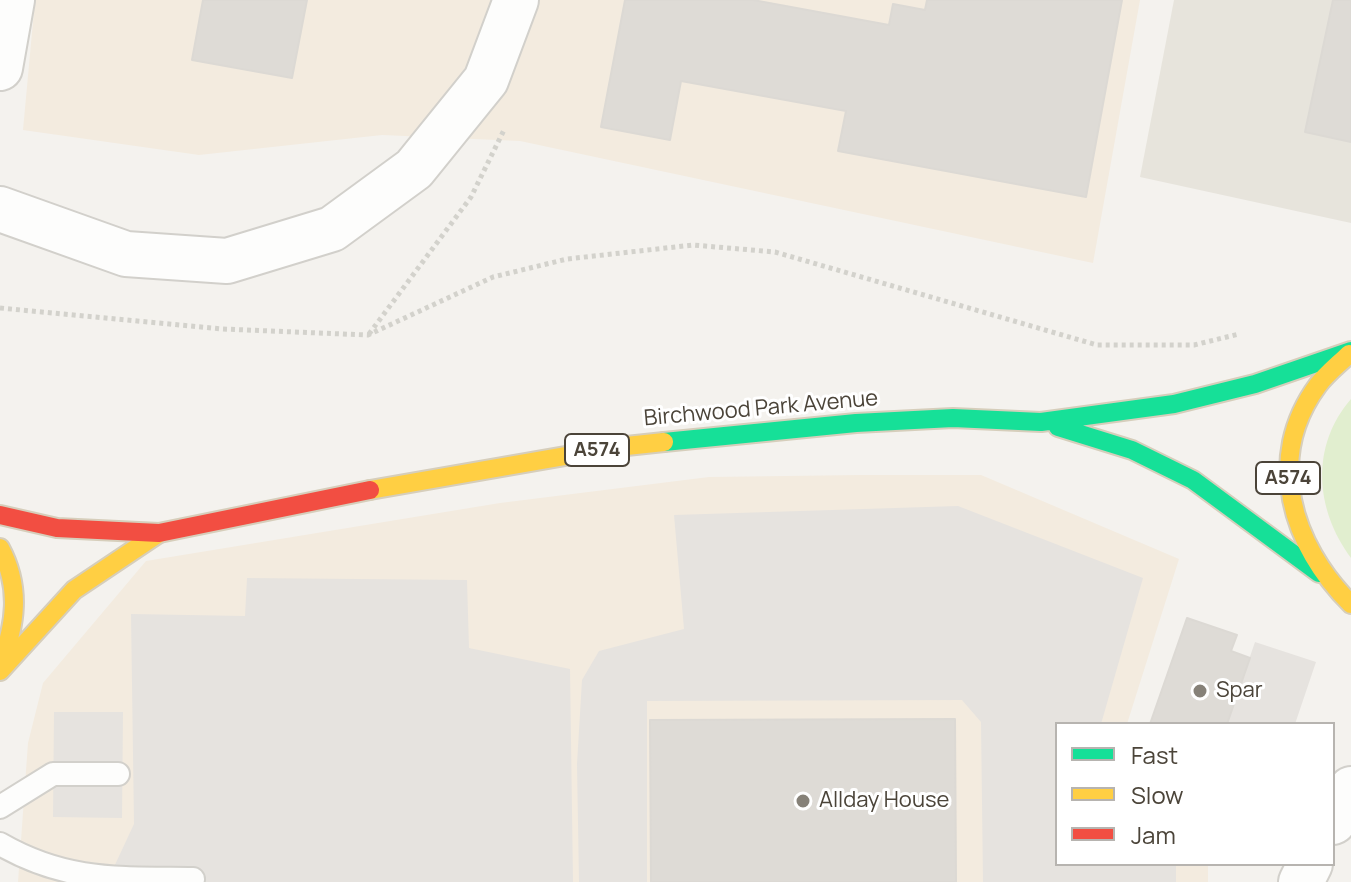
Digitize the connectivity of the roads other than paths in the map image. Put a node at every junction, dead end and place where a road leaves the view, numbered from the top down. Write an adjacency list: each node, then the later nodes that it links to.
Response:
1 (12, 0): 3 (street)
2 (516, 0): 4 (street)
3 (0, 68)
4 (0, 209)
5 (1351, 352): 6 (main road, Birchwood Park Avenue / A574); 10 (main road, A574)
6 (1041, 422): 8 (main road, Birchwood Park Avenue / A574); 10 (main road, Birchwood Park Avenue / A574)
7 (0, 515): 8 (main road, Birchwood Park Avenue / A574)
8 (159, 533): 11 (main road, Birchwood Park Avenue / A574)
9 (0, 548): 11 (main road, A574)
10 (1337, 595)
11 (0, 668)
12 (118, 774): 14 (lane)
13 (1351, 789): 15 (street)
14 (0, 807)
15 (1335, 818)
16 (0, 844): 17 (lane)
17 (193, 879)

